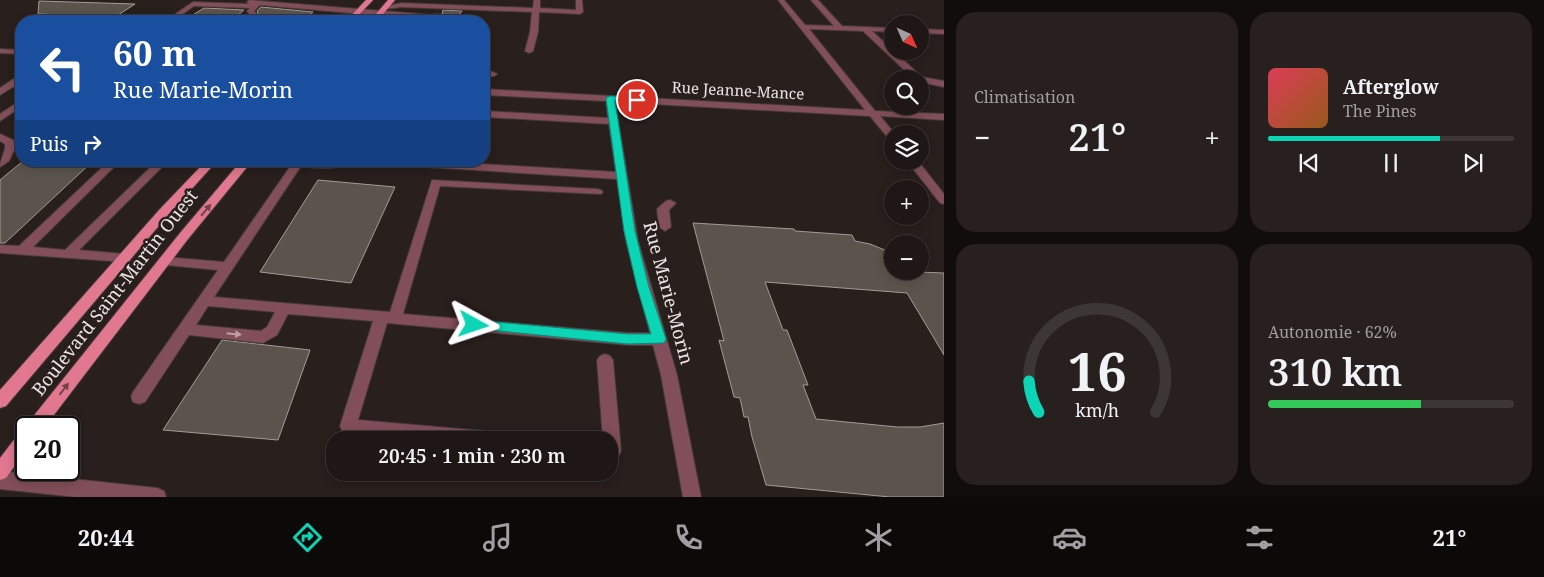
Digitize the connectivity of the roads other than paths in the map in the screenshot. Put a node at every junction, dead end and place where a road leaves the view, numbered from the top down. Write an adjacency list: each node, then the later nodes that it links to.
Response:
1 (370, 0): 13 (main road)
2 (392, 0): 10 (main road)
3 (516, 0): 11 (street)
4 (537, 0): 12 (street)
5 (579, 0): 12 (street)
6 (781, 0): 19 (street)
7 (814, 0): 20 (street)
8 (255, 3): 13 (street); 14 (street); 15 (street)
9 (426, 3): 10 (street); 11 (street)
10 (383, 10): 13 (street); 17 (main road); 18 (street)
11 (520, 10): 12 (street)
12 (536, 10): 26 (street)
13 (359, 11): 16 (main road)
14 (178, 15)
15 (252, 15)
16 (355, 15)
17 (378, 15)
18 (397, 15)
19 (803, 26): 20 (street); 38 (street)
20 (840, 28): 21 (street)
21 (865, 29): 22 (street); 28 (street)
22 (884, 30)
23 (929, 31): 24 (street)
24 (944, 32)
25 (0, 51): 27 (street)
26 (529, 51)
27 (15, 52)
28 (909, 70)
29 (929, 81): 32 (street)
30 (15, 82): 33 (street)
31 (0, 84): 33 (street)
32 (944, 84)
33 (11, 85): 34 (street)
34 (0, 92)
35 (490, 94): 36 (street, Rue Jeanne-Mance)
36 (610, 98): 38 (street, Rue Jeanne-Mance); 42 (street, Rue Marie-Morin)
37 (15, 107): 41 (street)
38 (872, 112): 40 (street, Rue Jeanne-Mance); 43 (street)
39 (490, 114): 42 (street)
40 (944, 117)
41 (0, 118)
42 (614, 121): 53 (street, Rue Marie-Morin)
43 (884, 127)
44 (0, 137): 45 (street)
45 (0, 164)
46 (490, 166): 53 (street)
47 (109, 167): 59 (street)
48 (157, 167): 60 (street)
49 (207, 167): 61 (main road, Boulevard Saint-Martin Ouest)
50 (242, 167): 62 (main road, Boulevard Saint-Martin Ouest, one-way to 50)
51 (295, 167): 63 (street)
52 (919, 170): 55 (street)
53 (621, 176): 68 (street, Rue Marie-Morin)
54 (597, 192): 66 (street)
55 (944, 201)
56 (670, 203): 57 (street)
57 (665, 227)
58 (0, 248): 59 (street)
59 (23, 250): 60 (street)
60 (68, 254): 61 (street)
61 (124, 258): 71 (main road, Boulevard Saint-Martin Ouest)
62 (165, 261): 63 (street); 72 (main road, Boulevard Saint-Martin Ouest, one-way to 62)
63 (228, 266): 64 (street)
64 (204, 301): 65 (street); 67 (street)
65 (284, 308): 66 (street); 67 (street, one-way to 65)
66 (389, 318): 68 (street); 73 (street)
67 (185, 329): 70 (street)
68 (659, 339): 79 (street, Rue Marie-Morin)
69 (605, 360): 74 (street)
70 (139, 398)
71 (0, 401)
72 (43, 416)
73 (401, 431)
74 (610, 431)
75 (15, 452): 76 (main road)
76 (0, 472)
77 (0, 480): 78 (street)
78 (157, 497)
79 (692, 497)

